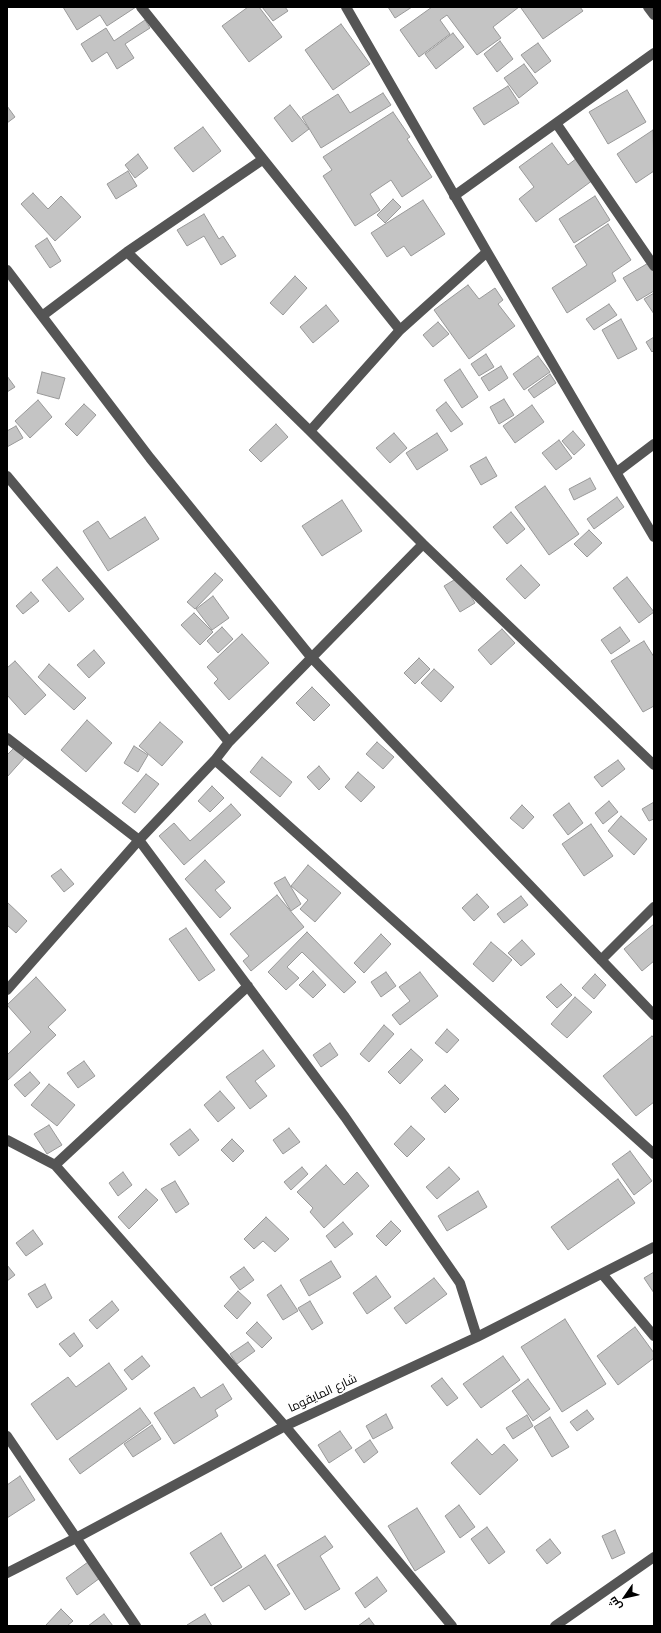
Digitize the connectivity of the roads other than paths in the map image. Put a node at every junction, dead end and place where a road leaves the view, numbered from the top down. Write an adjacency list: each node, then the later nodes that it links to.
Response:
1 (141, 7): 7 (street)
2 (346, 7): 8 (street)
3 (648, 7): 4 (street)
4 (654, 15)
5 (654, 53): 6 (street)
6 (556, 123): 8 (street); 11 (street)
7 (262, 160): 9 (street); 14 (street)
8 (454, 196): 10 (street)
9 (127, 252): 13 (street); 15 (street)
10 (487, 252): 14 (street); 17 (street)
11 (654, 266)
12 (7, 270): 13 (street)
13 (42, 316): 21 (street)
14 (400, 330): 15 (street)
15 (310, 431): 20 (street)
16 (654, 444): 17 (street)
17 (617, 472): 19 (street)
18 (7, 476): 23 (street)
19 (654, 537)
20 (423, 544): 21 (street); 25 (street)
21 (311, 657): 23 (street); 28 (street)
22 (7, 738): 26 (street)
23 (229, 742): 24 (street)
24 (215, 760): 26 (street); 33 (street)
25 (654, 765)
26 (139, 840): 29 (street); 30 (street)
27 (654, 907): 28 (street)
28 (600, 960): 31 (street)
29 (248, 986): 34 (street); 38 (street)
30 (7, 990)
31 (654, 1015)
32 (7, 1140): 34 (street)
33 (654, 1154)
34 (55, 1165): 39 (street)
35 (654, 1247): 36 (street, شارع المايقوما)
36 (603, 1275): 37 (street); 38 (street, شارع المايقوما)
37 (654, 1336)
38 (477, 1337): 39 (street, شارع المايقوما)
39 (285, 1426): 41 (street, شارع المايقوما); 45 (street)
40 (7, 1436): 41 (street)
41 (76, 1538): 43 (street, شارع المايقوما); 44 (street)
42 (654, 1556): 46 (street)
43 (7, 1573)
44 (136, 1626)
45 (452, 1626)
46 (555, 1626)

